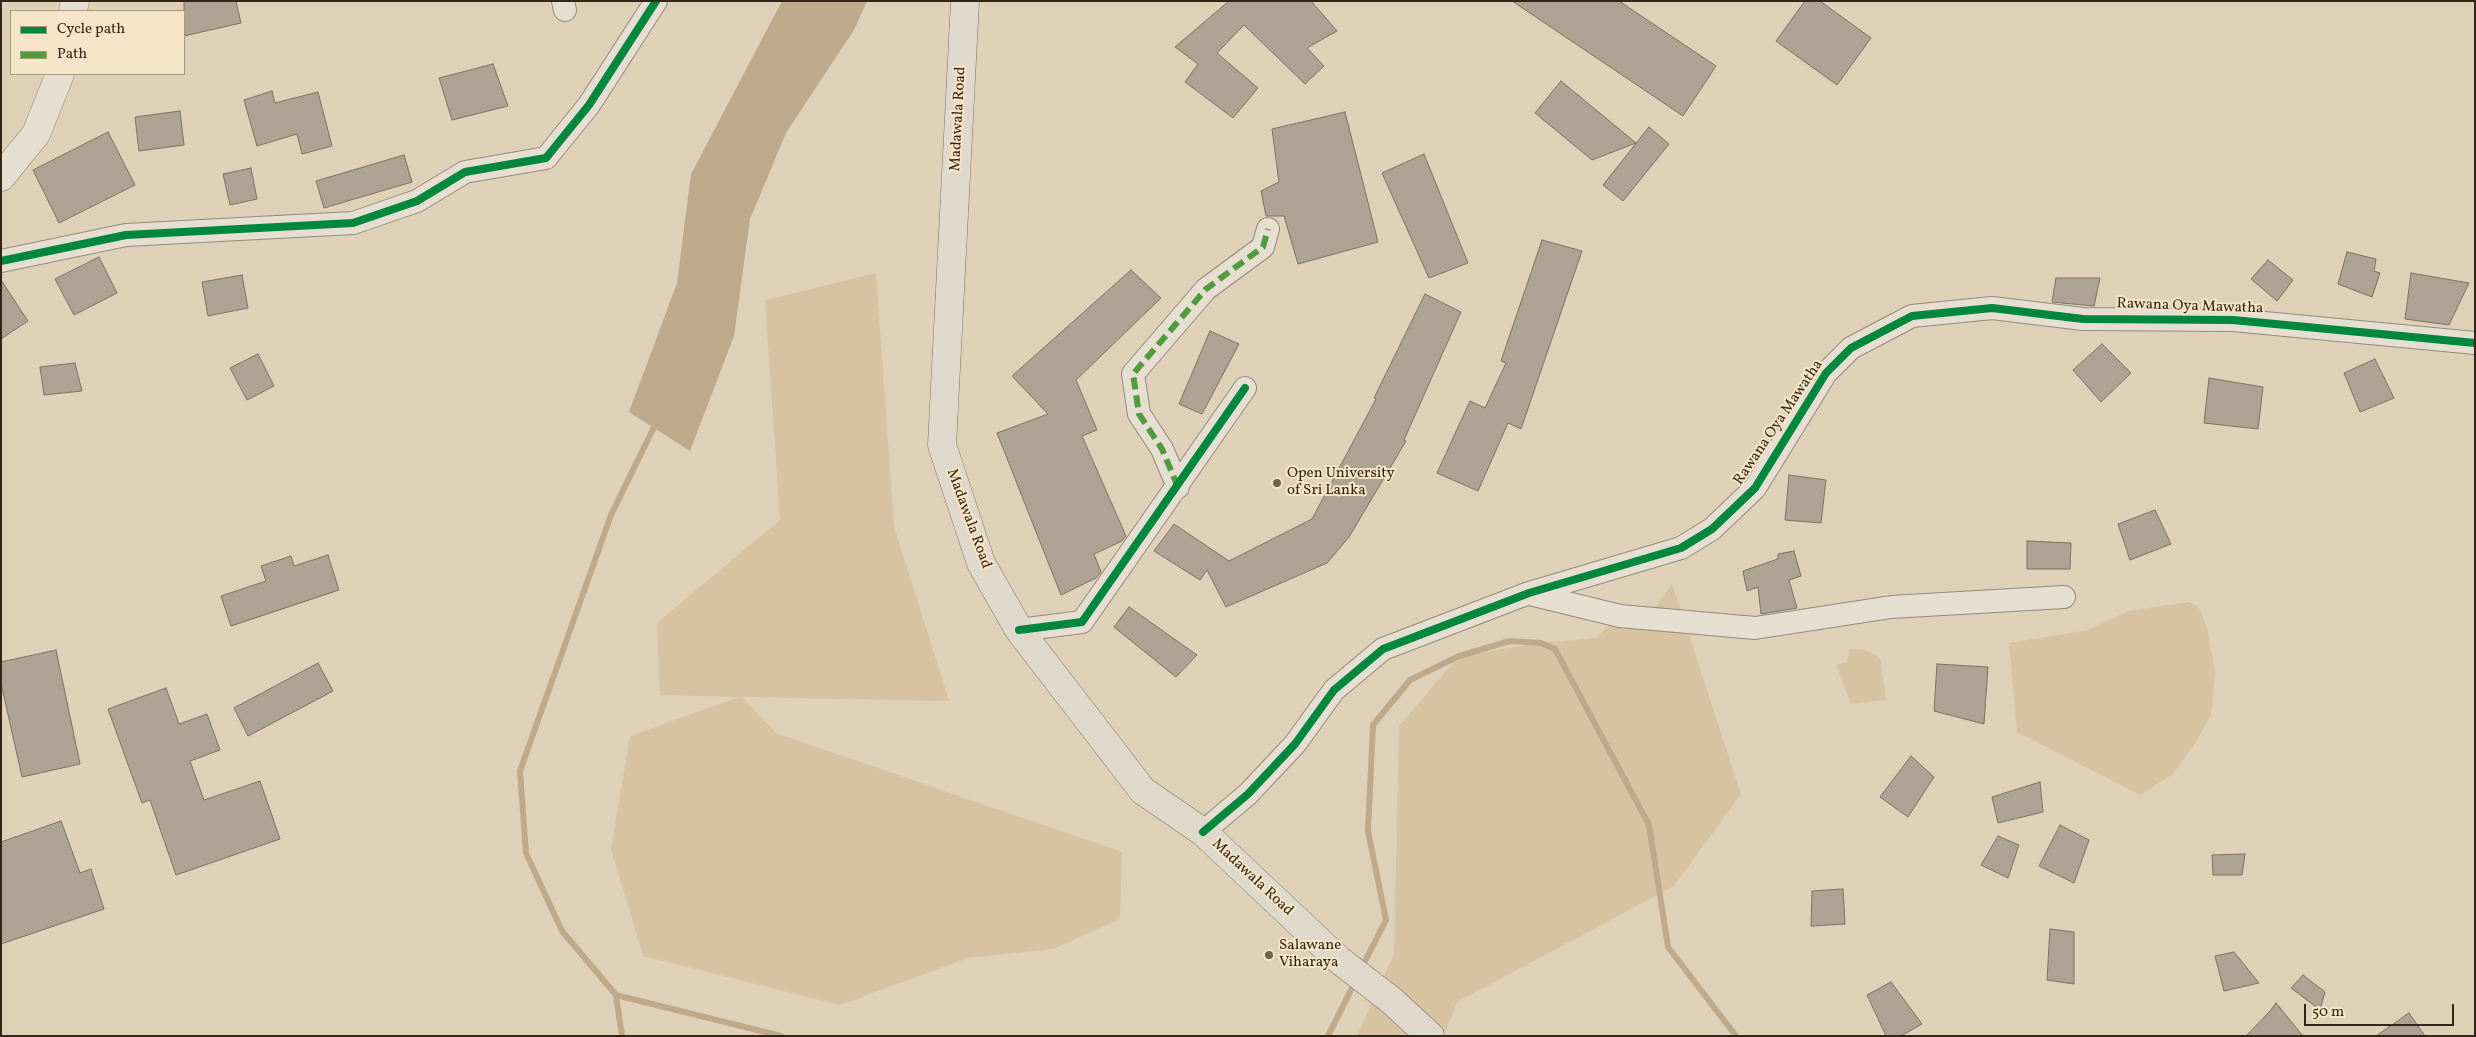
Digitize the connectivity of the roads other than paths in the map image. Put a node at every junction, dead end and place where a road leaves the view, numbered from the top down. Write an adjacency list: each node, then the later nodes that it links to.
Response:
1 (656, 1): 6 (street)
2 (965, 1): 12 (main road, Madawala Road)
3 (60, 75): 4 (street)
4 (1, 177)
5 (1268, 229): 9 (street)
6 (1, 261)
7 (2475, 343): 10 (street, Rawana Oya Mawatha)
8 (1245, 388): 9 (street)
9 (1178, 487): 12 (street)
10 (1529, 593): 11 (street); 13 (street, Rawana Oya Mawatha)
11 (2064, 597)
12 (1019, 630): 13 (main road, Madawala Road)
13 (1203, 832): 14 (main road, Madawala Road)
14 (1430, 1036)

